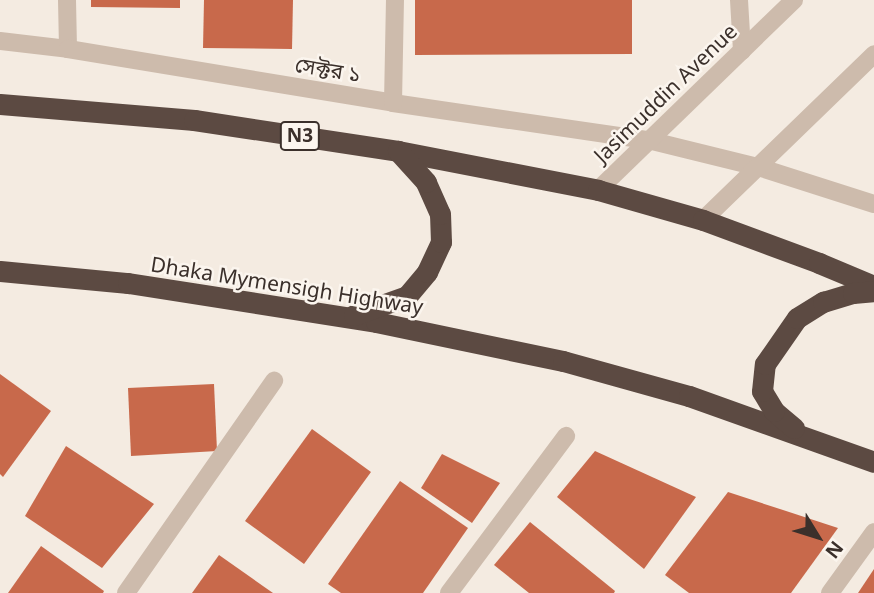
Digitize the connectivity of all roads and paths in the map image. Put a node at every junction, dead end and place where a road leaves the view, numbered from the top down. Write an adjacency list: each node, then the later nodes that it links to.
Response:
1 (67, 0): 6 (street)
2 (395, 0): 9 (street)
3 (739, 0): 7 (street)
4 (794, 0): 7 (street, Jasimuddin Avenue)
5 (0, 41): 6 (street, সেক্টর ১)
6 (68, 49): 9 (street, সেক্টর ১)
7 (742, 51): 11 (street, Jasimuddin Avenue)
8 (874, 54): 13 (street)
9 (393, 103): 11 (street, সেক্টর ১)
10 (0, 104): 12 (highway, N3)
11 (648, 141): 13 (street, সেক্টর ১); 14 (street, Jasimuddin Avenue)
12 (398, 151): 14 (highway, N3); 19 (highway)
13 (758, 167): 15 (street, সেক্টর ১); 16 (street)
14 (597, 190): 16 (highway, N3)
15 (874, 204)
16 (704, 220): 18 (highway, N3)
17 (0, 271): 19 (highway, Dhaka Mymensigh Highway)
18 (874, 289): 22 (highway)
19 (347, 317): 22 (highway, Dhaka Mymensigh Highway)
20 (274, 381): 25 (street)
21 (566, 436): 26 (street)
22 (803, 436): 23 (highway, Dhaka Mymensigh Highway)
23 (874, 462)
24 (874, 532): 27 (street)
25 (126, 593)
26 (449, 593)
27 (830, 593)

